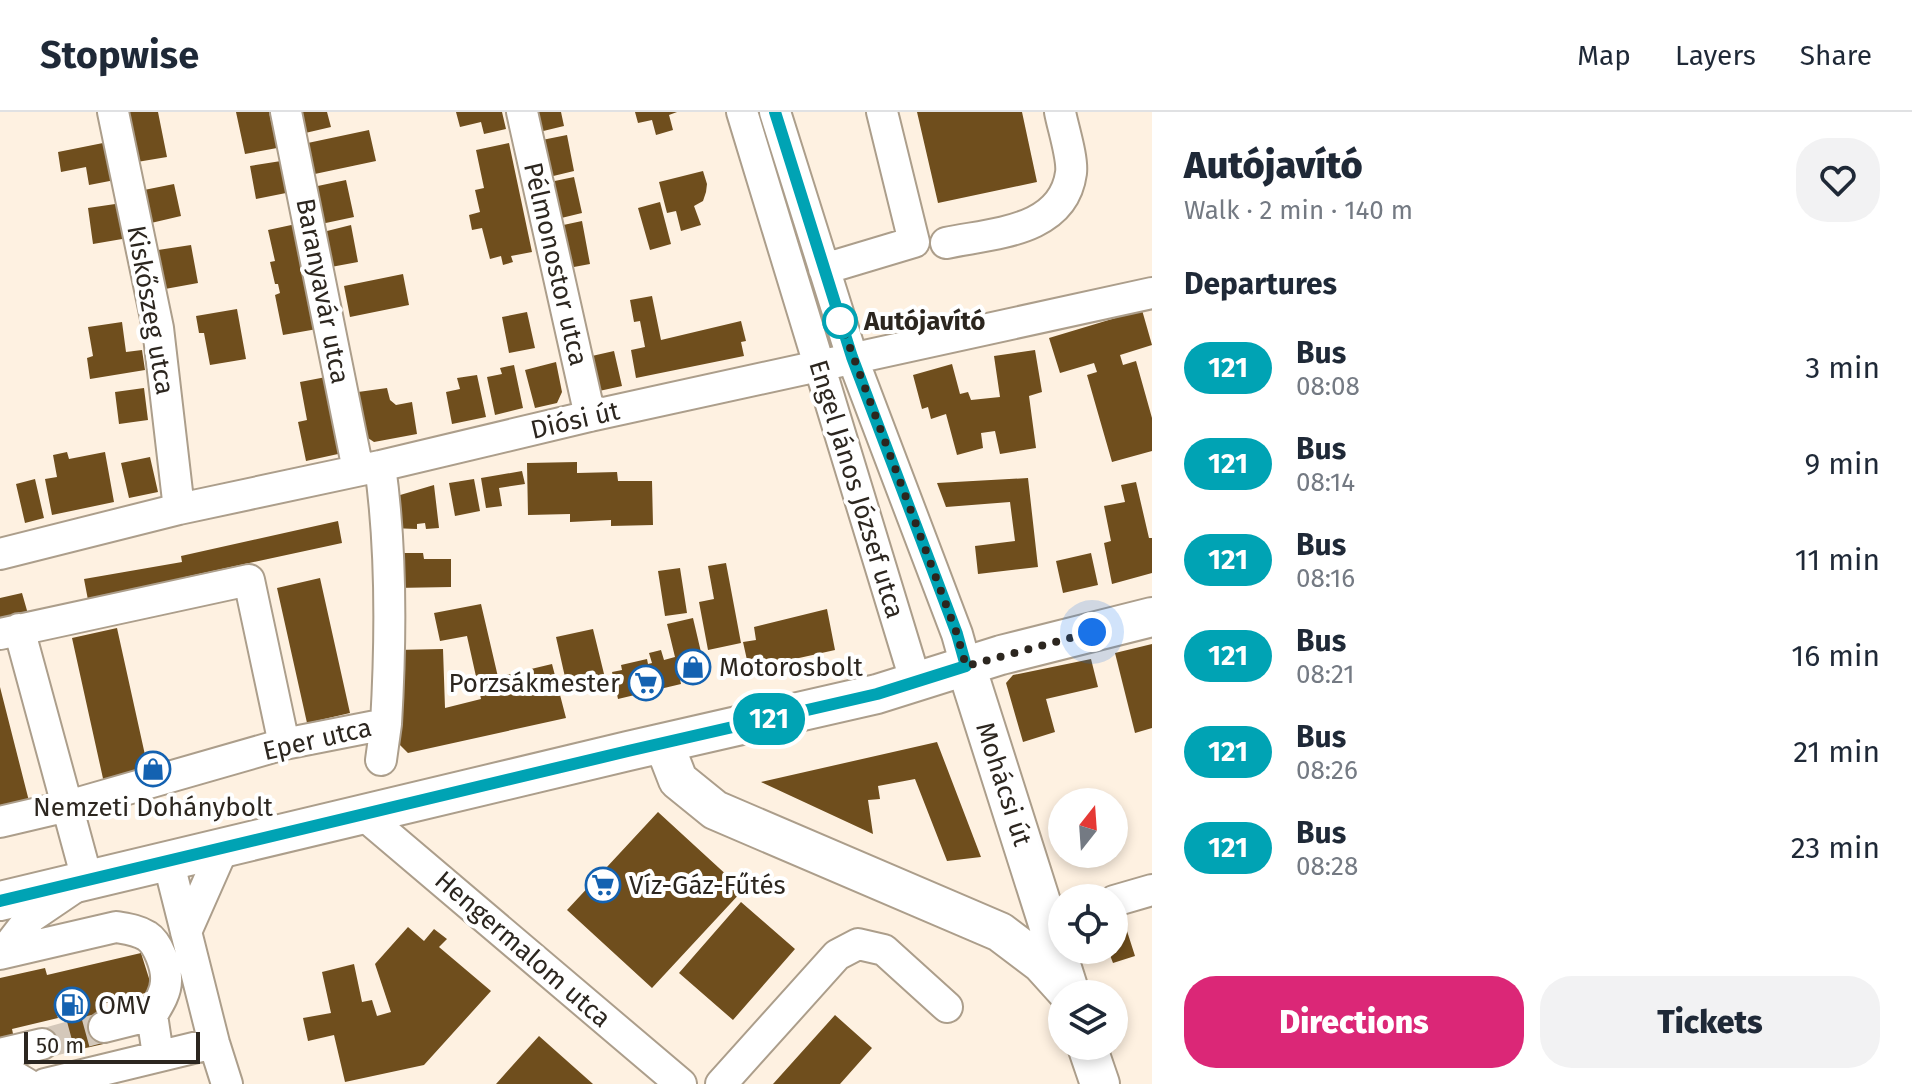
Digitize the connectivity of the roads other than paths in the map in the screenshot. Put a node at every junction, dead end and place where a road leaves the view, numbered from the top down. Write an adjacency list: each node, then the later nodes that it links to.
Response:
1 (113, 112): 15 (street, Kiskőszeg utca)
2 (286, 112): 14 (street, Baranyavár utca)
3 (522, 112): 13 (street, Pélmonostor utca)
4 (742, 112): 12 (street, Engel János József utca)
5 (775, 112): 9 (street, Engel János József utca)
6 (882, 112): 9 (street)
7 (1060, 112): 8 (street)
8 (946, 243)
9 (824, 269): 11 (street, Engel János József utca)
10 (1152, 293): 11 (street, Diósi út)
11 (852, 357): 12 (street, Diósi út); 19 (street, Engel János József utca)
12 (821, 366): 13 (street, Diósi út); 20 (street, Engel János József utca)
13 (590, 416): 14 (street, Diósi út)
14 (369, 468): 15 (street, Diósi út); 21 (street, Eper utca)
15 (179, 509): 16 (street, Diósi út)
16 (0, 554)
17 (1152, 617): 19 (main road)
18 (9, 632): 22 (street); 25 (street)
19 (966, 666): 20 (main road); 31 (main road, Mohácsi út)
20 (916, 683): 23 (main road)
21 (386, 724): 22 (street, Eper utca); 24 (street)
22 (284, 744): 25 (street, Eper utca)
23 (664, 744): 26 (main road); 36 (main road)
24 (381, 760)
25 (68, 806): 27 (street, Eper utca); 30 (street)
26 (364, 815): 28 (main road); 52 (street, Hengermalom utca)
27 (0, 822)
28 (224, 846): 29 (main road); 37 (street)
29 (168, 860): 30 (main road); 37 (street)
30 (87, 879): 34 (main road); 38 (street)
31 (1036, 882): 35 (main road, Mohácsi út); 36 (main road)
32 (1152, 890): 33 (street)
33 (1128, 897)
34 (0, 901)
35 (1048, 905)
36 (964, 915): 39 (main road)
37 (186, 932): 43 (street)
38 (2, 954): 41 (street)
39 (1057, 980)
40 (947, 1007): 53 (street)
41 (152, 1015): 42 (street); 46 (street)
42 (104, 1027)
43 (214, 1043): 46 (street); 51 (street)
44 (42, 1044): 45 (street)
45 (0, 1054)
46 (158, 1055): 50 (street)
47 (1092, 1060): 54 (main road)
48 (0, 1068): 49 (street)
49 (27, 1084)
50 (45, 1084)
51 (227, 1084)
52 (681, 1084)
53 (721, 1084)
54 (1100, 1084)

